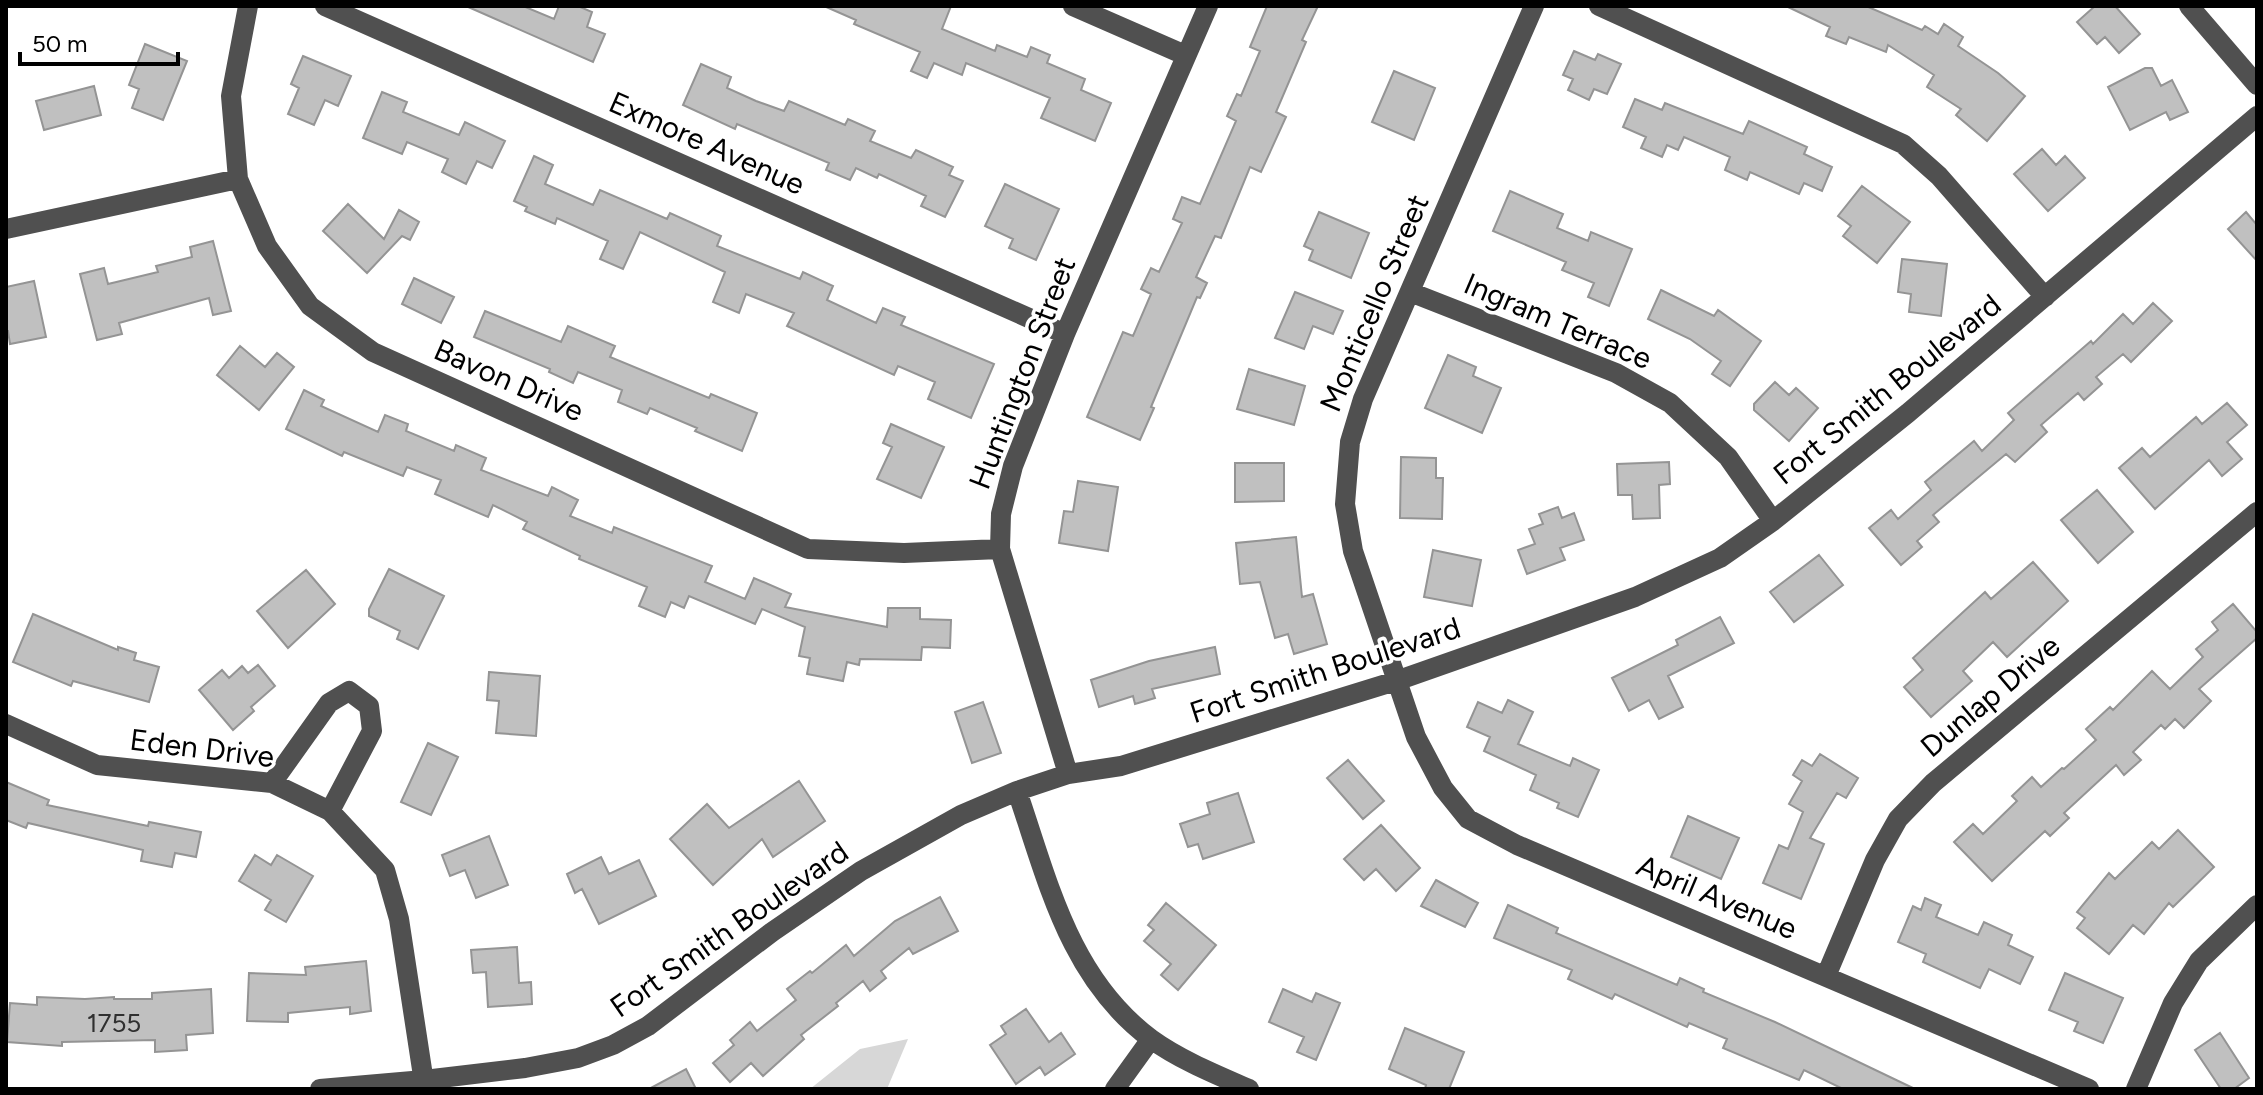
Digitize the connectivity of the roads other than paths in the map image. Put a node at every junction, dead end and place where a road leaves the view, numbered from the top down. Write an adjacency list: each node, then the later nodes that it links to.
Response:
1 (248, 6): 11 (street, Bavon Drive)
2 (325, 6): 15 (street, Exmore Avenue)
3 (1073, 6): 8 (street)
4 (1208, 6): 8 (street, Huntington Street)
5 (1534, 6): 13 (street, Monticello Street)
6 (1599, 6): 14 (street)
7 (2189, 6): 9 (street)
8 (1185, 55): 15 (street, Huntington Street)
9 (2257, 85)
10 (2257, 116): 14 (street, Fort Smith Boulevard)
11 (238, 179): 12 (street); 18 (street, Bavon Drive)
12 (6, 229)
13 (1410, 292): 17 (street, Ingram Terrace); 19 (street, Monticello Street)
14 (2045, 297): 17 (street, Fort Smith Boulevard)
15 (1065, 334): 18 (street, Huntington Street)
16 (2257, 512): 26 (street, Dunlap Drive)
17 (1773, 521): 19 (street, Fort Smith Boulevard)
18 (1000, 549): 21 (street, Huntington Street)
19 (1399, 680): 21 (street, Fort Smith Boulevard); 26 (street, April Avenue)
20 (6, 724): 22 (street, Eden Drive)
21 (1068, 774): 23 (street, Fort Smith Boulevard)
22 (272, 783): 24 (street, Eden Drive); 24 (street)
23 (1017, 791): 27 (street); 28 (street, Fort Smith Boulevard)
24 (330, 811): 28 (street, Eden Drive)
25 (2257, 905): 33 (street)
26 (1826, 976): 32 (street, April Avenue)
27 (1151, 1039): 30 (street); 31 (street)
28 (424, 1085): 29 (street, Fort Smith Boulevard)
29 (320, 1089)
30 (1115, 1089)
31 (1249, 1089)
32 (2089, 1089)
33 (2136, 1089)

